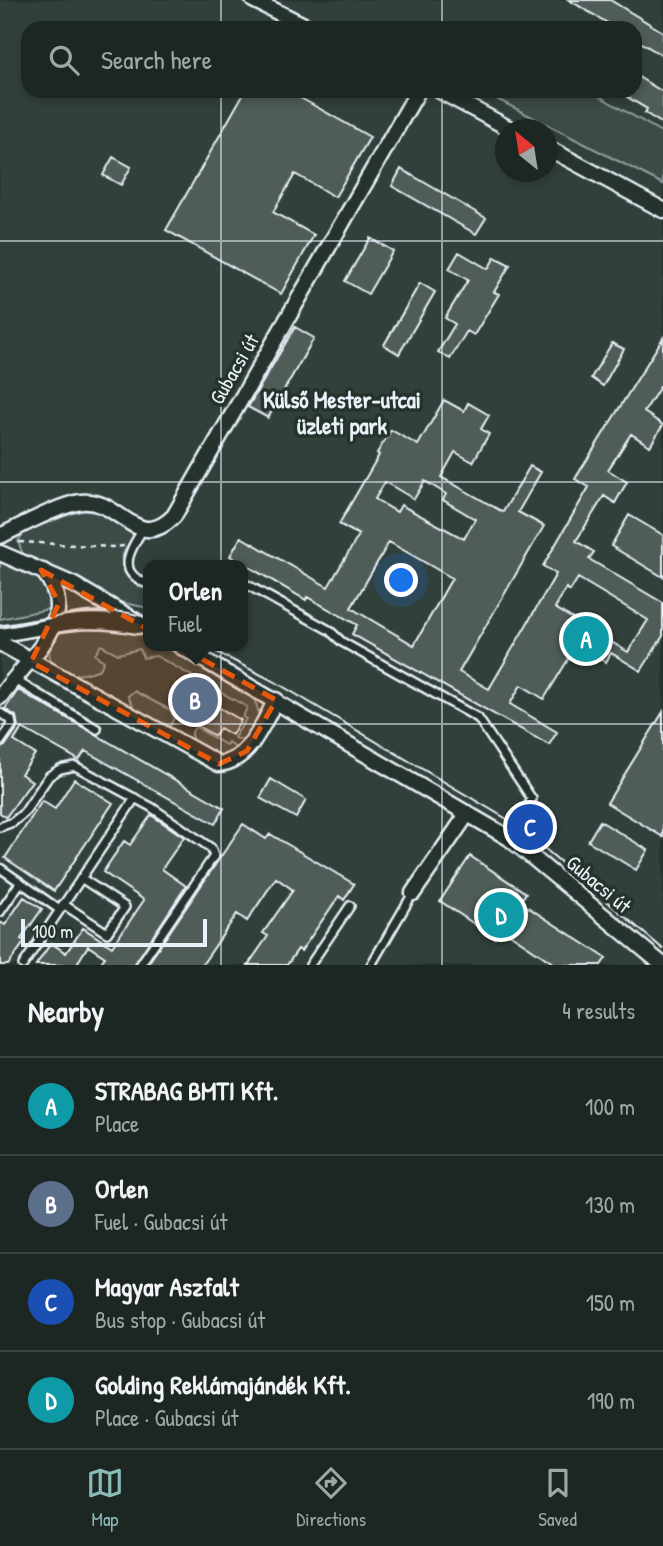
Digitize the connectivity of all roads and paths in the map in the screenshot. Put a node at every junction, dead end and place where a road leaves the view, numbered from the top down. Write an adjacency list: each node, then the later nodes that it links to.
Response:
1 (253, 0): 2 (street)
2 (296, 21)
3 (414, 98): 8 (street, Gubacsi út)
4 (453, 98): 5 (street)
5 (495, 121)
6 (558, 153): 7 (street)
7 (663, 210)
8 (143, 529): 9 (street); 10 (lane)
9 (9, 536): 10 (path); 12 (street)
10 (134, 543): 14 (lane)
11 (0, 553): 12 (street)
12 (18, 560): 13 (street)
13 (41, 570): 16 (street); 17 (street)
14 (143, 582)
15 (248, 585): 32 (lane)
16 (54, 624): 18 (street); 19 (street); 22 (street)
17 (143, 625)
18 (143, 627)
19 (0, 634)
20 (0, 643): 22 (street)
21 (189, 651): 25 (street, Gubacsi út)
22 (31, 662): 23 (street); 25 (street)
23 (13, 678): 24 (street); 27 (lane)
24 (0, 697)
25 (276, 700): 30 (street, Gubacsi út)
26 (0, 713): 28 (lane)
27 (97, 729)
28 (0, 742)
29 (135, 798): 31 (lane); 34 (lane); 42 (lane)
30 (468, 813): 32 (street, Gubacsi út); 36 (street)
31 (0, 827)
32 (509, 838): 40 (street, Gubacsi út)
33 (0, 868): 35 (lane)
34 (81, 878): 38 (lane); 38 (lane)
35 (20, 883): 38 (lane); 39 (lane)
36 (413, 893): 44 (lane)
37 (350, 906): 43 (lane)
38 (62, 907): 41 (lane)
39 (0, 912)
40 (646, 959): 45 (street, Gubacsi út)
41 (23, 965)
42 (140, 965)
43 (310, 965)
44 (371, 965)
45 (663, 965)

